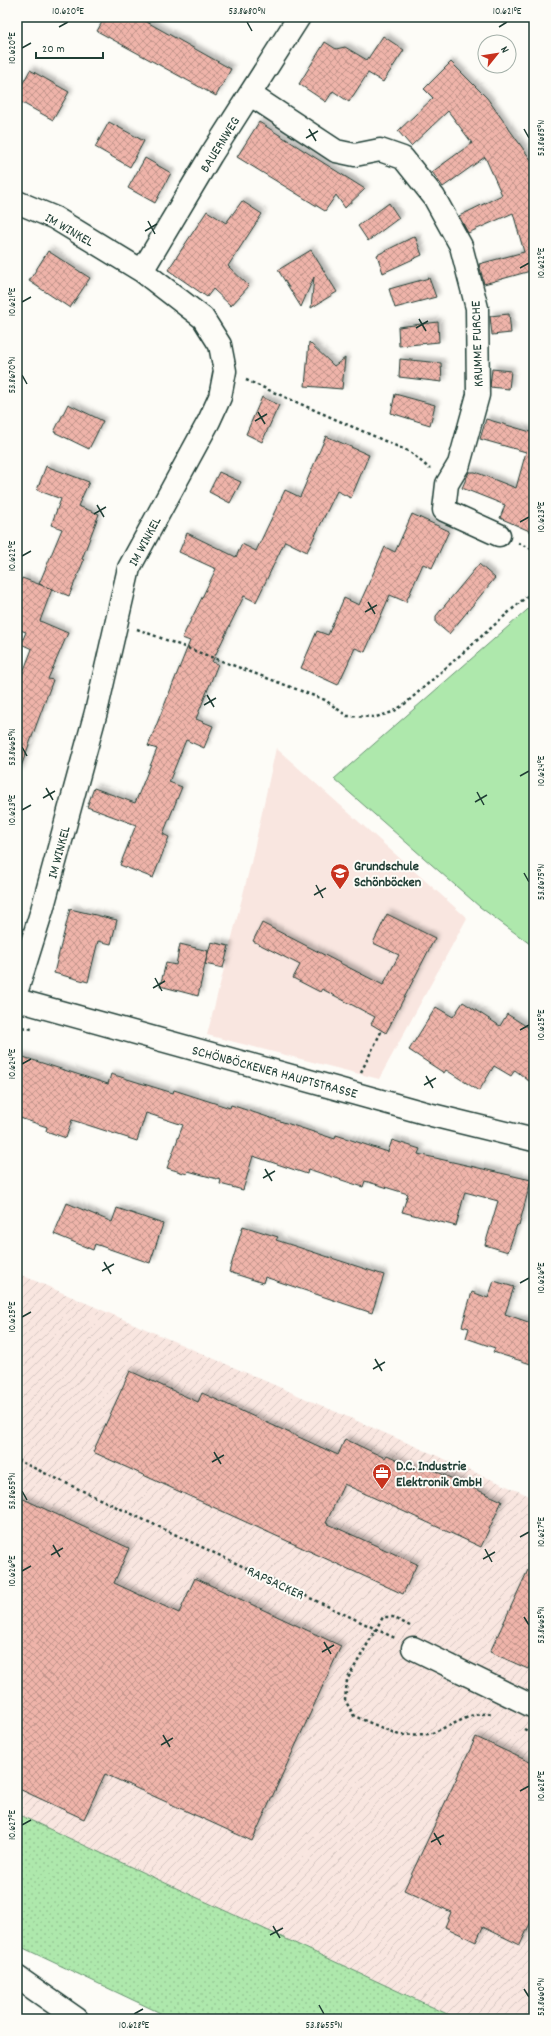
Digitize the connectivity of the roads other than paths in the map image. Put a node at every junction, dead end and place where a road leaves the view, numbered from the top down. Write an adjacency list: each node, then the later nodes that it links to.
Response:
1 (299, 17): 2 (main road, BAUERNWEG)
2 (251, 95): 4 (main road, BAUERNWEG); 5 (main road, KRUMME FURCHE)
3 (17, 202): 4 (main road, IM WINKEL)
4 (142, 271): 6 (main road, IM WINKEL)
5 (500, 535)
6 (17, 990)
7 (17, 1000): 8 (main road, SCHÖNBÖCKENER HAUPTSTRASSE)
8 (534, 1140)
9 (413, 1638): 10 (main road)
10 (534, 1707)
11 (17, 1977): 14 (main road)
12 (17, 1996): 13 (main road)
13 (65, 2019)
14 (77, 2019)

